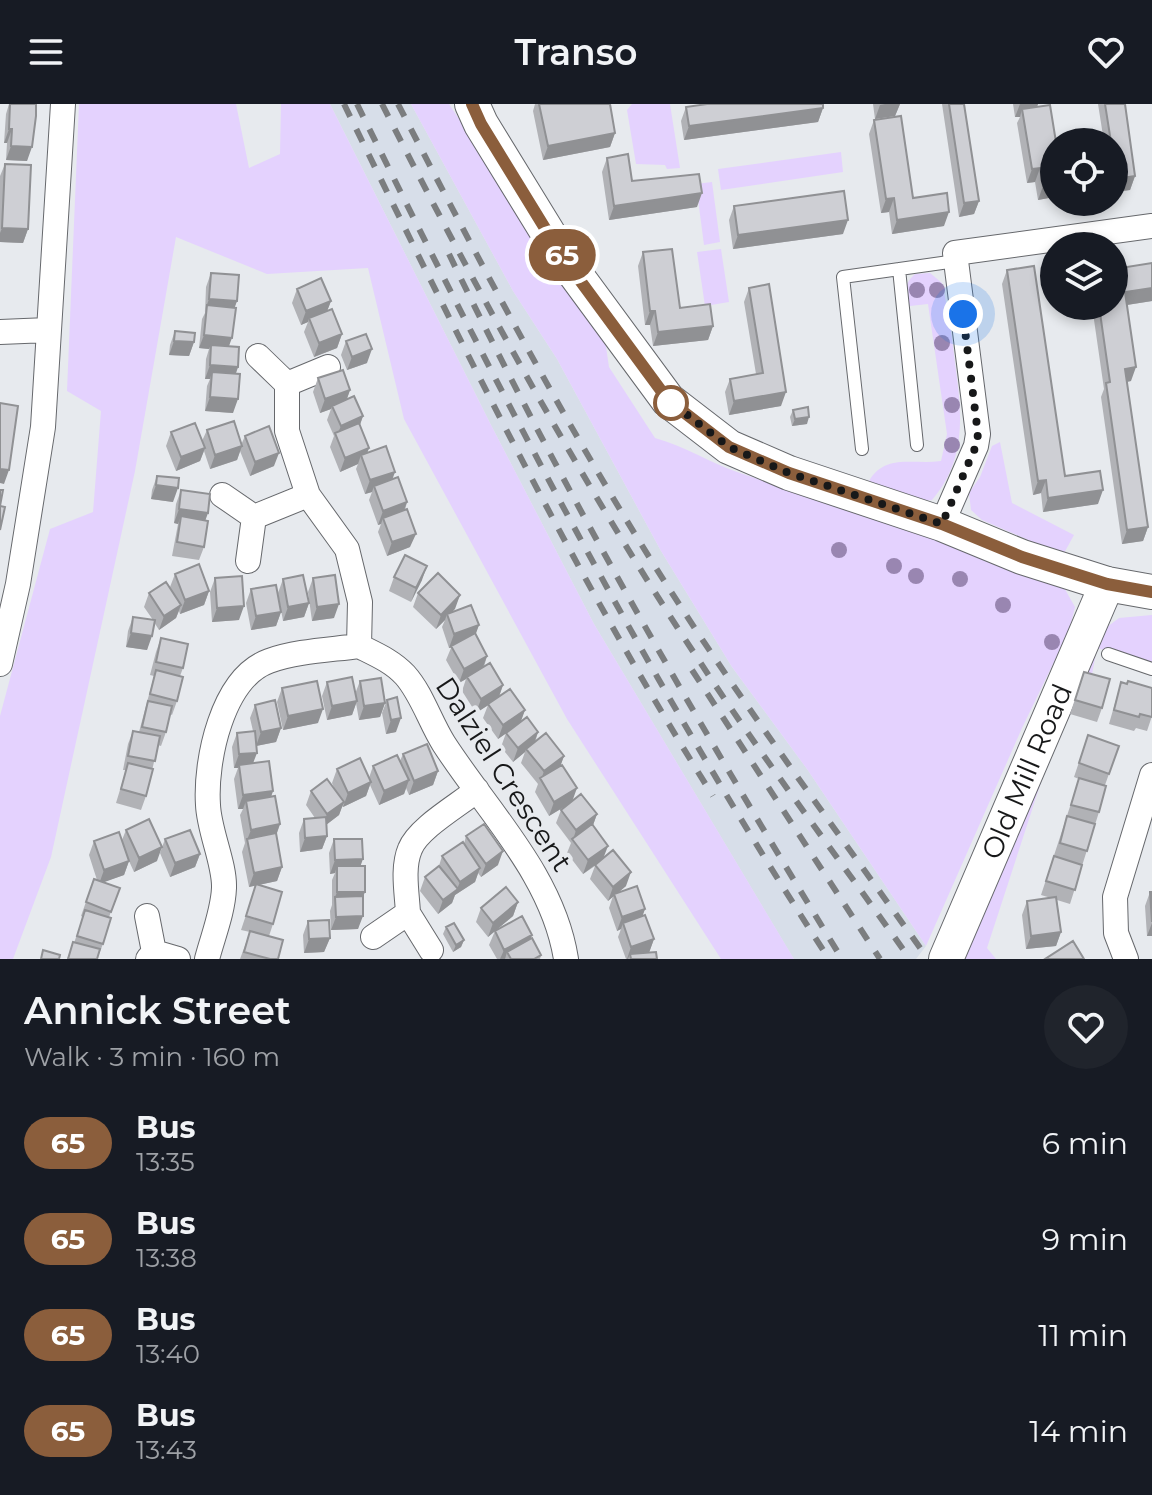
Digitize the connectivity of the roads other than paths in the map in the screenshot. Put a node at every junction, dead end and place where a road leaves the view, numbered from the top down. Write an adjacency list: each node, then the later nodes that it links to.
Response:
1 (63, 104): 6 (street)
2 (472, 104): 16 (street)
3 (1152, 226): 4 (street)
4 (956, 261): 5 (lane); 16 (street)
5 (899, 269): 11 (lane); 12 (lane)
6 (48, 330): 7 (street); 22 (street)
7 (0, 332)
8 (258, 356): 10 (street)
9 (328, 367): 10 (street)
10 (287, 384): 14 (street)
11 (917, 445)
12 (862, 449)
13 (222, 495): 15 (street)
14 (308, 495): 15 (street); 20 (street)
15 (254, 517): 17 (street)
16 (942, 524): 18 (street)
17 (248, 561)
18 (1107, 584): 19 (street); 29 (street, Old Mill Road)
19 (1152, 592)
20 (359, 646): 25 (street, Dalziel Crescent); 33 (street)
21 (1108, 654): 23 (lane)
22 (0, 664)
23 (1152, 669)
24 (1152, 775): 35 (street)
25 (477, 790): 26 (street); 34 (street, Dalziel Crescent)
26 (408, 913): 28 (street); 30 (street)
27 (147, 916): 31 (street)
28 (373, 937)
29 (950, 948)
30 (431, 950)
31 (151, 956): 32 (street)
32 (178, 959)
33 (207, 959)
34 (566, 959)
35 (1126, 959)

